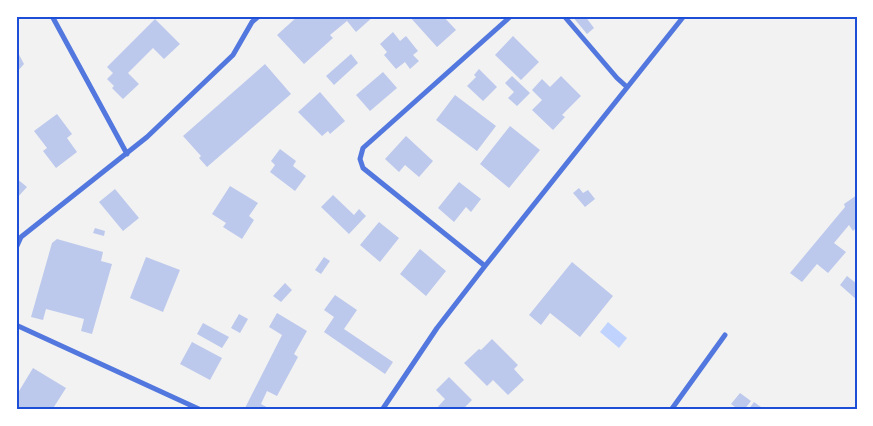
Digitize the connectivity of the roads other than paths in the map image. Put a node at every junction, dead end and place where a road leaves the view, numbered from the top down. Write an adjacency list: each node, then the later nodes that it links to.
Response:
1 (52, 16): 7 (street)
2 (258, 16): 7 (street)
3 (511, 16): 9 (street)
4 (564, 16): 6 (street)
5 (684, 16): 6 (street)
6 (627, 87): 9 (street)
7 (127, 154): 8 (street)
8 (16, 248)
9 (485, 266): 13 (street)
10 (16, 325): 12 (street)
11 (725, 335): 14 (street)
12 (201, 410)
13 (382, 410)
14 (671, 410)

